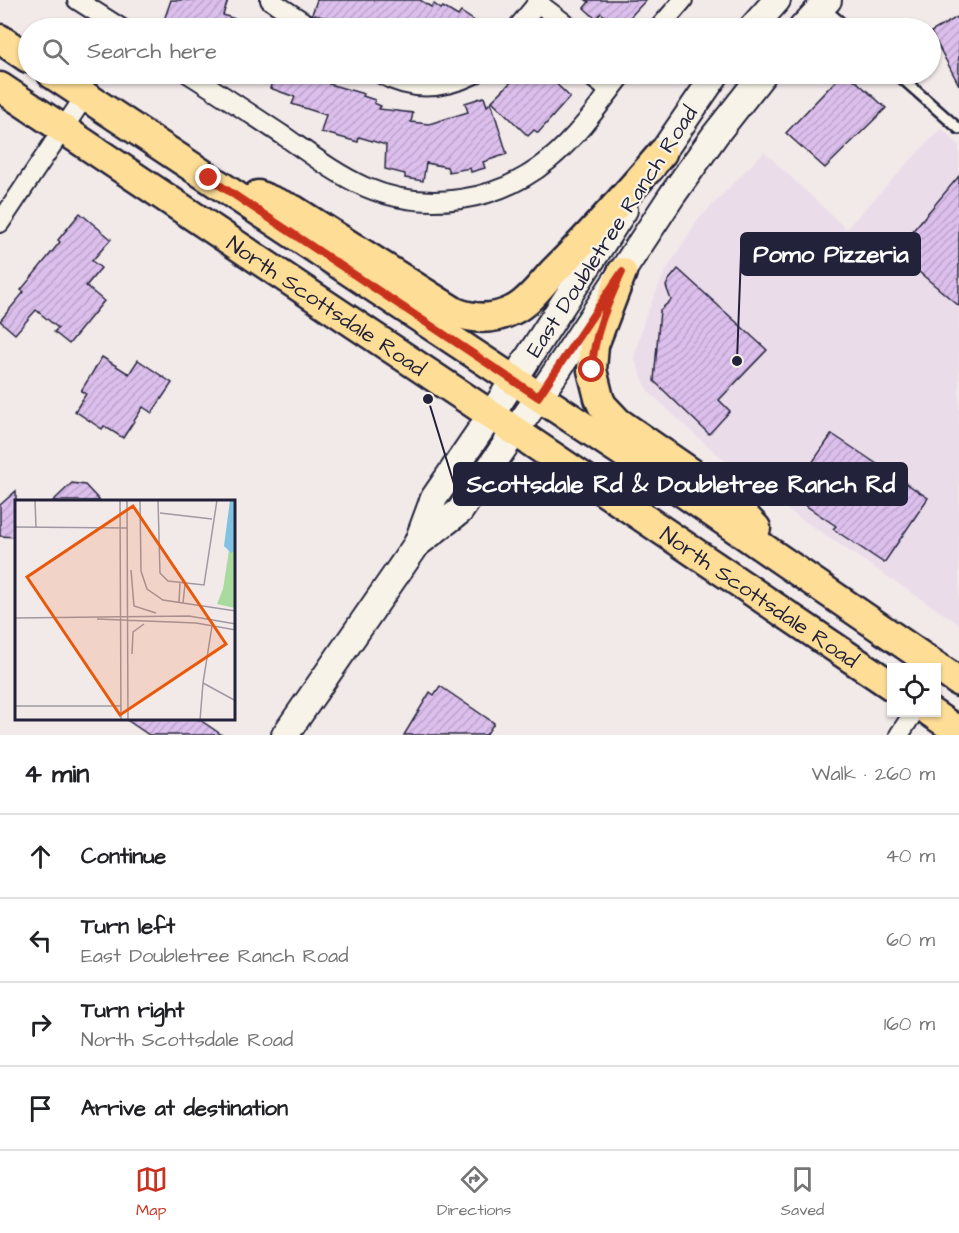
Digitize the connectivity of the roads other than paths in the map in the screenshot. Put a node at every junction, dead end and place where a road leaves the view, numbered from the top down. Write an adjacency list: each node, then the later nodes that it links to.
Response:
1 (77, 0): 7 (street)
2 (682, 0): 11 (street)
3 (777, 0): 12 (main road)
4 (277, 2): 8 (street)
5 (539, 2): 9 (street); 10 (street)
6 (822, 2): 13 (main road); 14 (lane)
7 (105, 18)
8 (299, 18)
9 (529, 18)
10 (559, 18)
11 (667, 18)
12 (761, 18)
13 (810, 18)
14 (837, 18)
15 (0, 39): 16 (main road)
16 (18, 51)
17 (67, 84): 28 (main road, North Scottsdale Road)
18 (204, 84): 27 (street)
19 (405, 84): 20 (street)
20 (450, 84)
21 (601, 84): 27 (street)
22 (615, 84): 27 (street)
23 (709, 84): 31 (main road, East Doubletree Ranch Road)
24 (755, 84): 34 (main road, East Doubletree Ranch Road)
25 (909, 84): 29 (lane)
26 (0, 87): 30 (main road, North Scottsdale Road)
27 (610, 91)
28 (85, 96): 30 (street); 32 (main road, North Scottsdale Road)
29 (957, 125)
30 (63, 129): 33 (street); 37 (main road, North Scottsdale Road)
31 (662, 153): 32 (main road); 35 (main road, East Doubletree Ranch Road)
32 (190, 166): 35 (main road, North Scottsdale Road)
33 (0, 223)
34 (622, 272): 36 (main road, East Doubletree Ranch Road); 40 (main road)
35 (514, 381): 36 (main road, North Scottsdale Road); 37 (main road, East Doubletree Ranch Road)
36 (538, 397): 38 (main road, East Doubletree Ranch Road); 40 (main road, North Scottsdale Road)
37 (491, 415): 38 (main road, North Scottsdale Road); 39 (main road, East Doubletree Ranch Road)
38 (515, 431): 39 (main road, East Doubletree Ranch Road); 41 (main road, North Scottsdale Road)
39 (417, 544): 48 (main road, East Doubletree Ranch Road)
40 (799, 572): 43 (main road, North Scottsdale Road)
41 (777, 608): 42 (main road); 44 (main road, North Scottsdale Road)
42 (890, 663)
43 (950, 681)
44 (887, 683)
45 (911, 717): 49 (street)
46 (937, 717): 47 (main road)
47 (959, 732)
48 (285, 735)
49 (900, 735)

